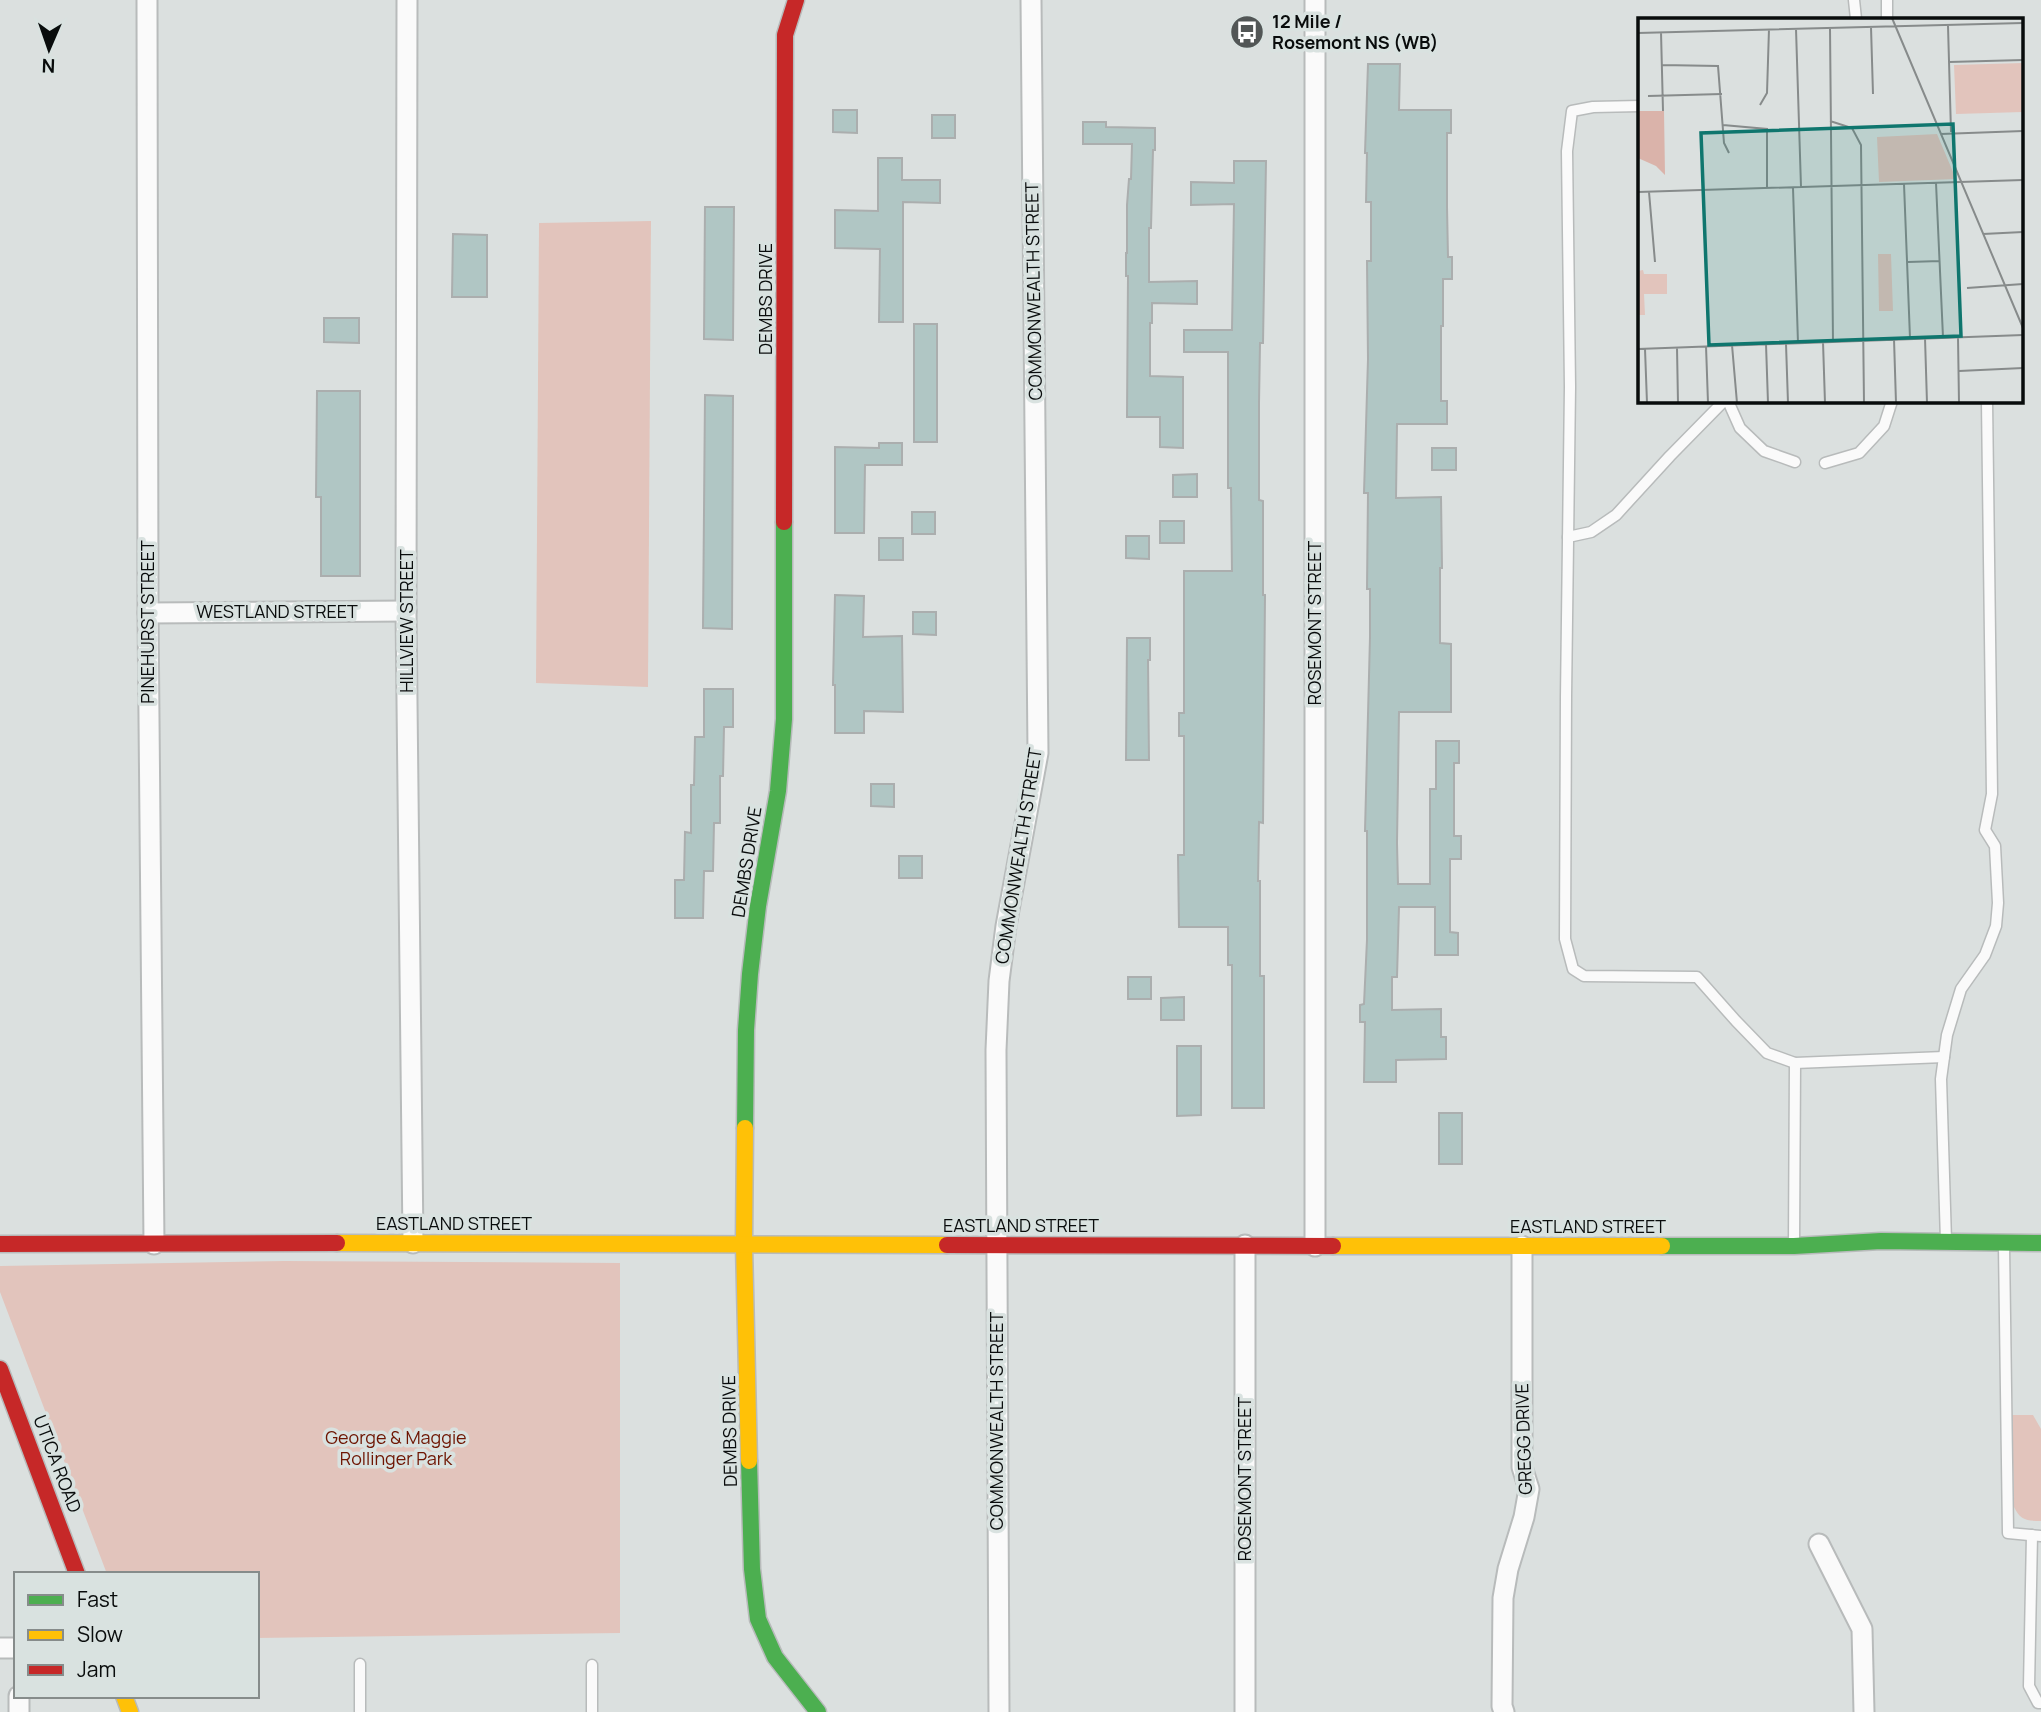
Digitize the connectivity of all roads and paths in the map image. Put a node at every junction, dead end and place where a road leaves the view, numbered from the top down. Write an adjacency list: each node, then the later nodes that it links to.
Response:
1 (147, 0): 19 (street, PINEHURST STREET)
2 (407, 0): 18 (street, HILLVIEW STREET)
3 (796, 0): 28 (street, DEMBS DRIVE)
4 (1031, 0): 29 (street, COMMONWEALTH STREET)
5 (1315, 0): 31 (street, ROSEMONT STREET)
6 (1854, 0): 8 (lane)
7 (1887, 0): 9 (lane)
8 (1856, 18)
9 (1887, 18)
10 (1638, 106): 17 (lane)
11 (1725, 402): 17 (lane)
12 (1727, 402): 15 (lane)
13 (1892, 402): 16 (lane)
14 (1987, 402): 20 (lane)
15 (1795, 462)
16 (1825, 463)
17 (1568, 537): 21 (lane)
18 (406, 611): 19 (street, WESTLAND STREET); 25 (street, HILLVIEW STREET)
19 (148, 612): 27 (street, PINEHURST STREET)
20 (1944, 1057): 21 (lane); 22 (lane)
21 (1795, 1063): 33 (lane)
22 (1946, 1241): 23 (street, EASTLAND STREET); 33 (street, EASTLAND STREET)
23 (2004, 1242): 24 (street, EASTLAND STREET); 35 (lane)
24 (2041, 1242)
25 (413, 1243): 27 (street, EASTLAND STREET); 28 (street, EASTLAND STREET)
26 (0, 1244): 27 (street, EASTLAND STREET)
27 (154, 1244)
28 (744, 1245): 29 (street, EASTLAND STREET); 43 (street, DEMBS DRIVE)
29 (996, 1245): 30 (street, EASTLAND STREET); 44 (street, COMMONWEALTH STREET)
30 (1245, 1245): 31 (street, EASTLAND STREET); 45 (street, ROSEMONT STREET)
31 (1315, 1246): 32 (street, EASTLAND STREET)
32 (1522, 1246): 33 (street, EASTLAND STREET); 46 (street, GREGG DRIVE)
33 (1794, 1247)
34 (0, 1369): 37 (street, UTICA ROAD)
35 (2036, 1535): 40 (lane)
36 (1819, 1544): 47 (street)
37 (77, 1572)
38 (360, 1664): 41 (lane)
39 (592, 1665): 42 (lane)
40 (2041, 1703)
41 (360, 1712)
42 (592, 1712)
43 (818, 1712)
44 (999, 1712)
45 (1245, 1712)
46 (1504, 1712)
47 (1864, 1712)

